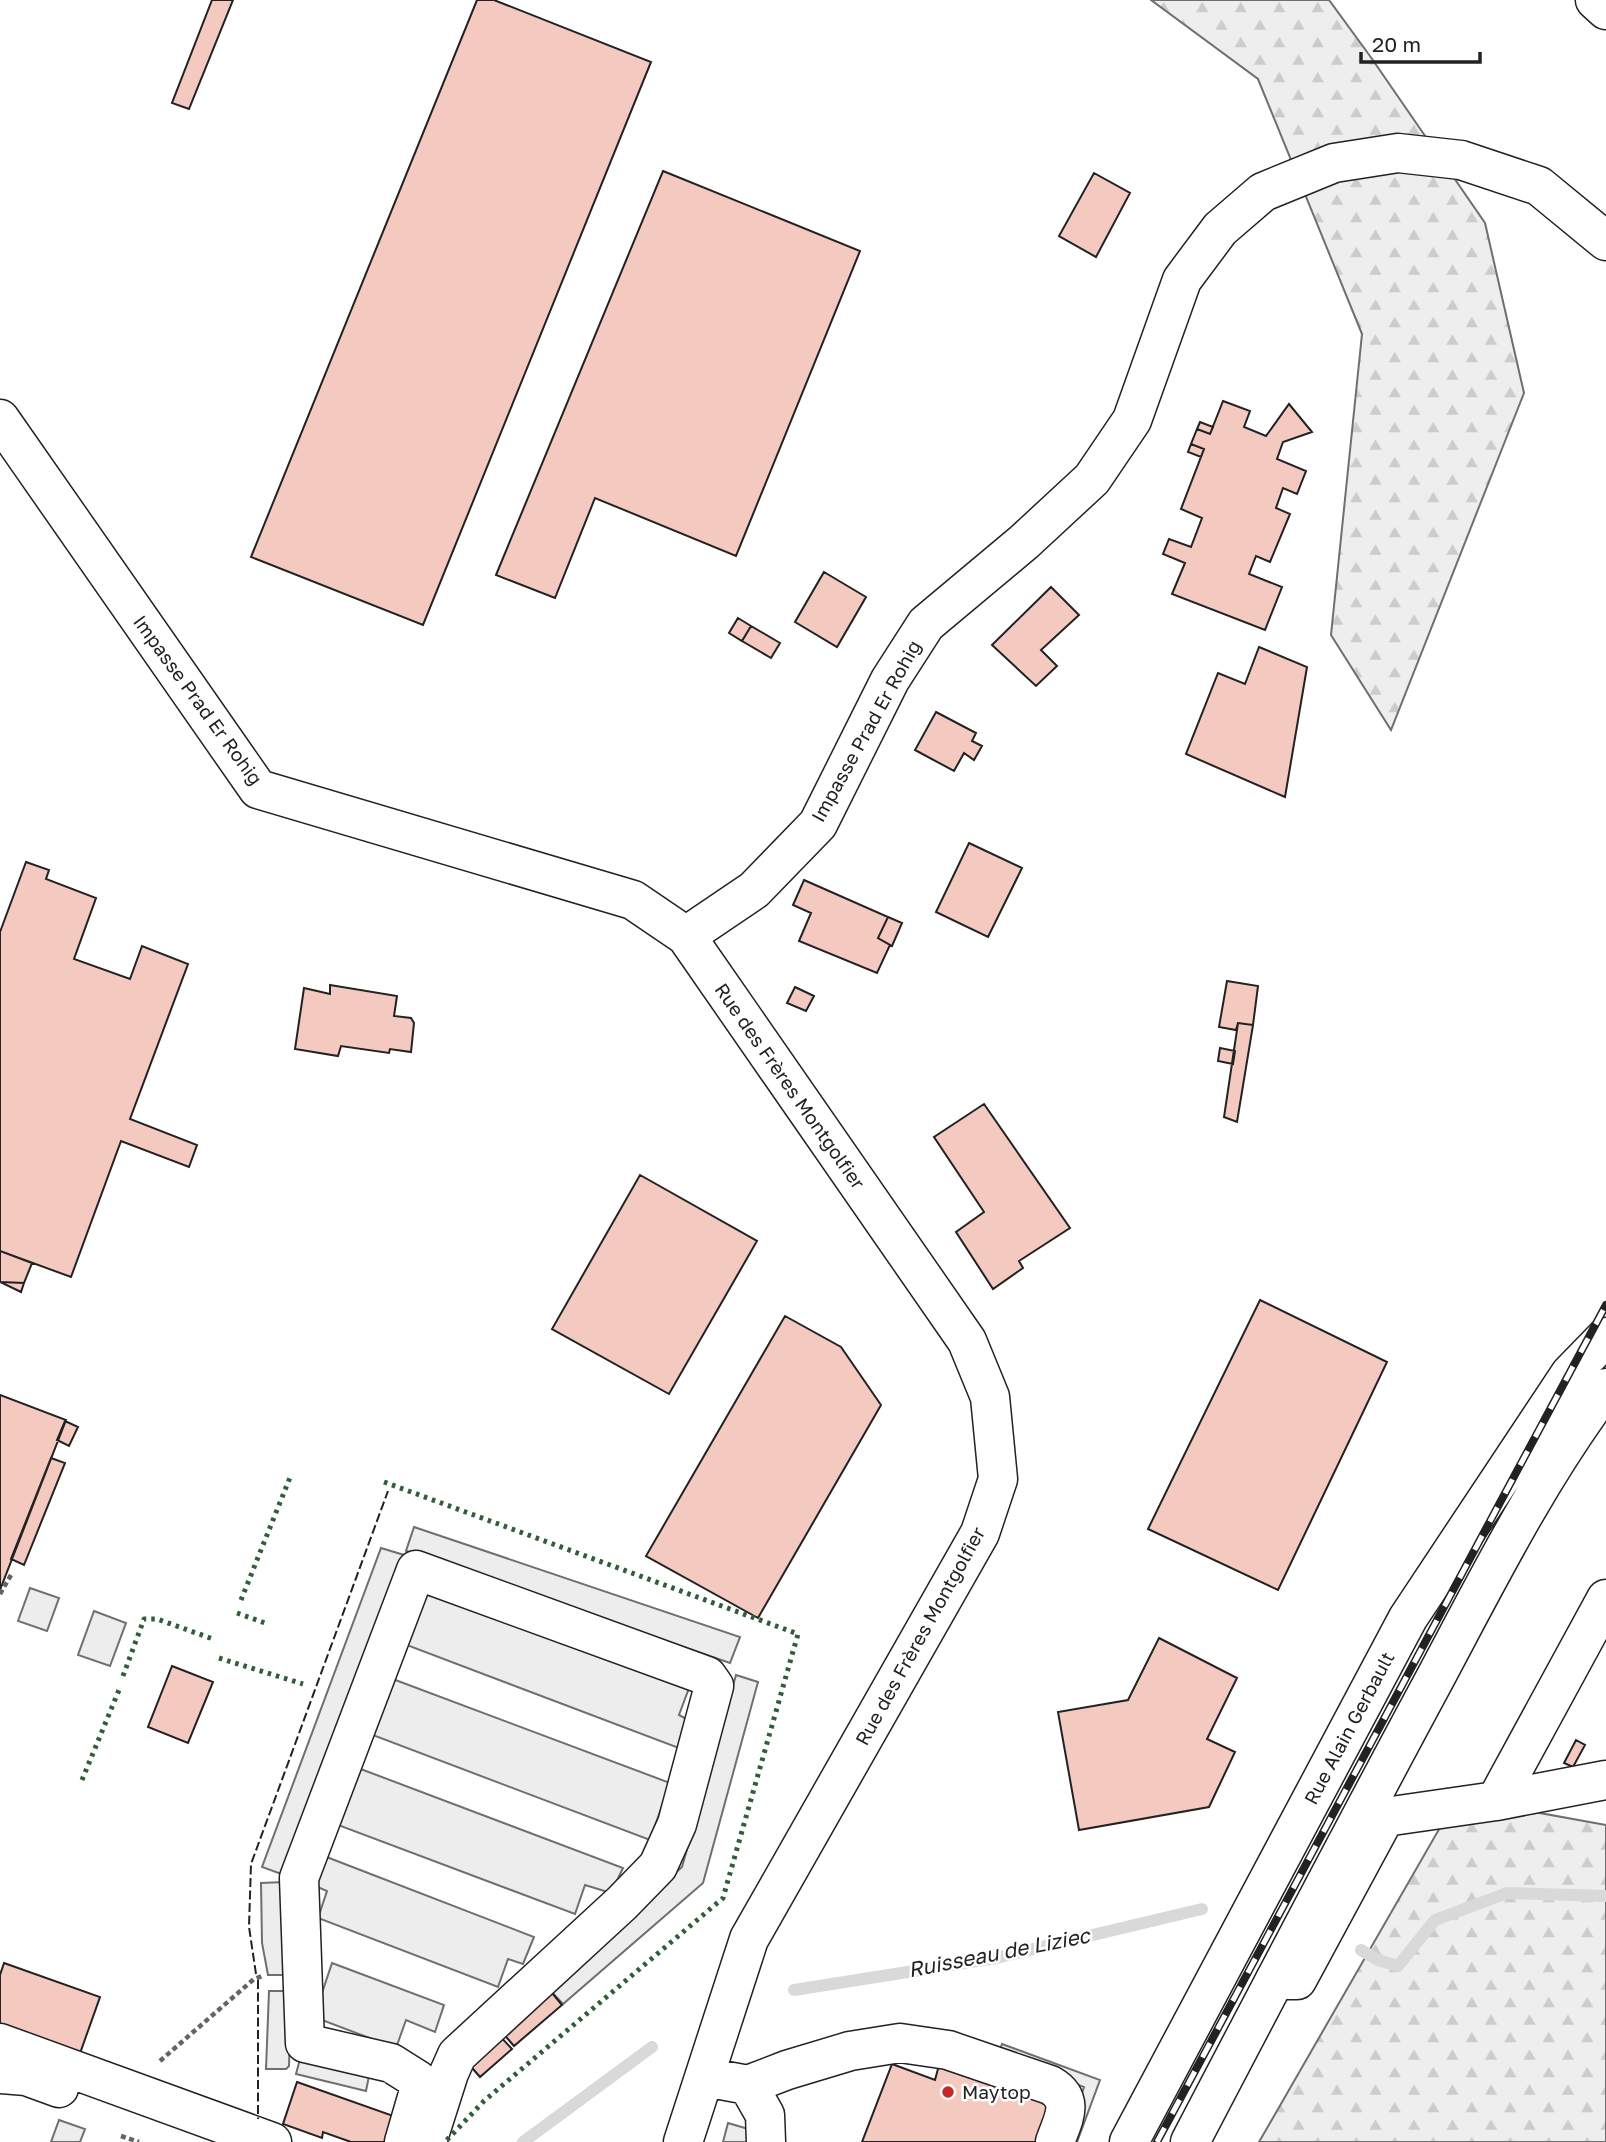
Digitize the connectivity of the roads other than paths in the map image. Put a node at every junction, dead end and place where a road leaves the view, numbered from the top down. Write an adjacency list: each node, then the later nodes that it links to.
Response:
1 (1595, 0): 2 (street)
2 (1606, 9)
3 (1606, 241): 5 (street, Impasse Prad Er Rohig)
4 (0, 419): 5 (street, Impasse Prad Er Rohig)
5 (686, 936): 14 (street, Rue des Frères Montgolfier)
6 (1606, 1337): 23 (street, Rue Alain Gerbault)
7 (1606, 1388): 11 (street)
8 (1606, 1599): 10 (street)
9 (1606, 1780): 10 (street)
10 (1496, 1801): 11 (street)
11 (1275, 1980): 24 (street)
12 (0, 2043): 17 (street)
13 (0, 2074): 16 (street)
14 (705, 2077): 15 (street); 20 (street, Rue des Frères Montgolfier)
15 (748, 2085): 21 (street); 22 (street)
16 (207, 2142)
17 (272, 2142)
18 (404, 2142): 19 (street)
19 (426, 2142)
20 (683, 2142)
21 (766, 2142)
22 (1055, 2142)
23 (1129, 2142)
24 (1191, 2142)

